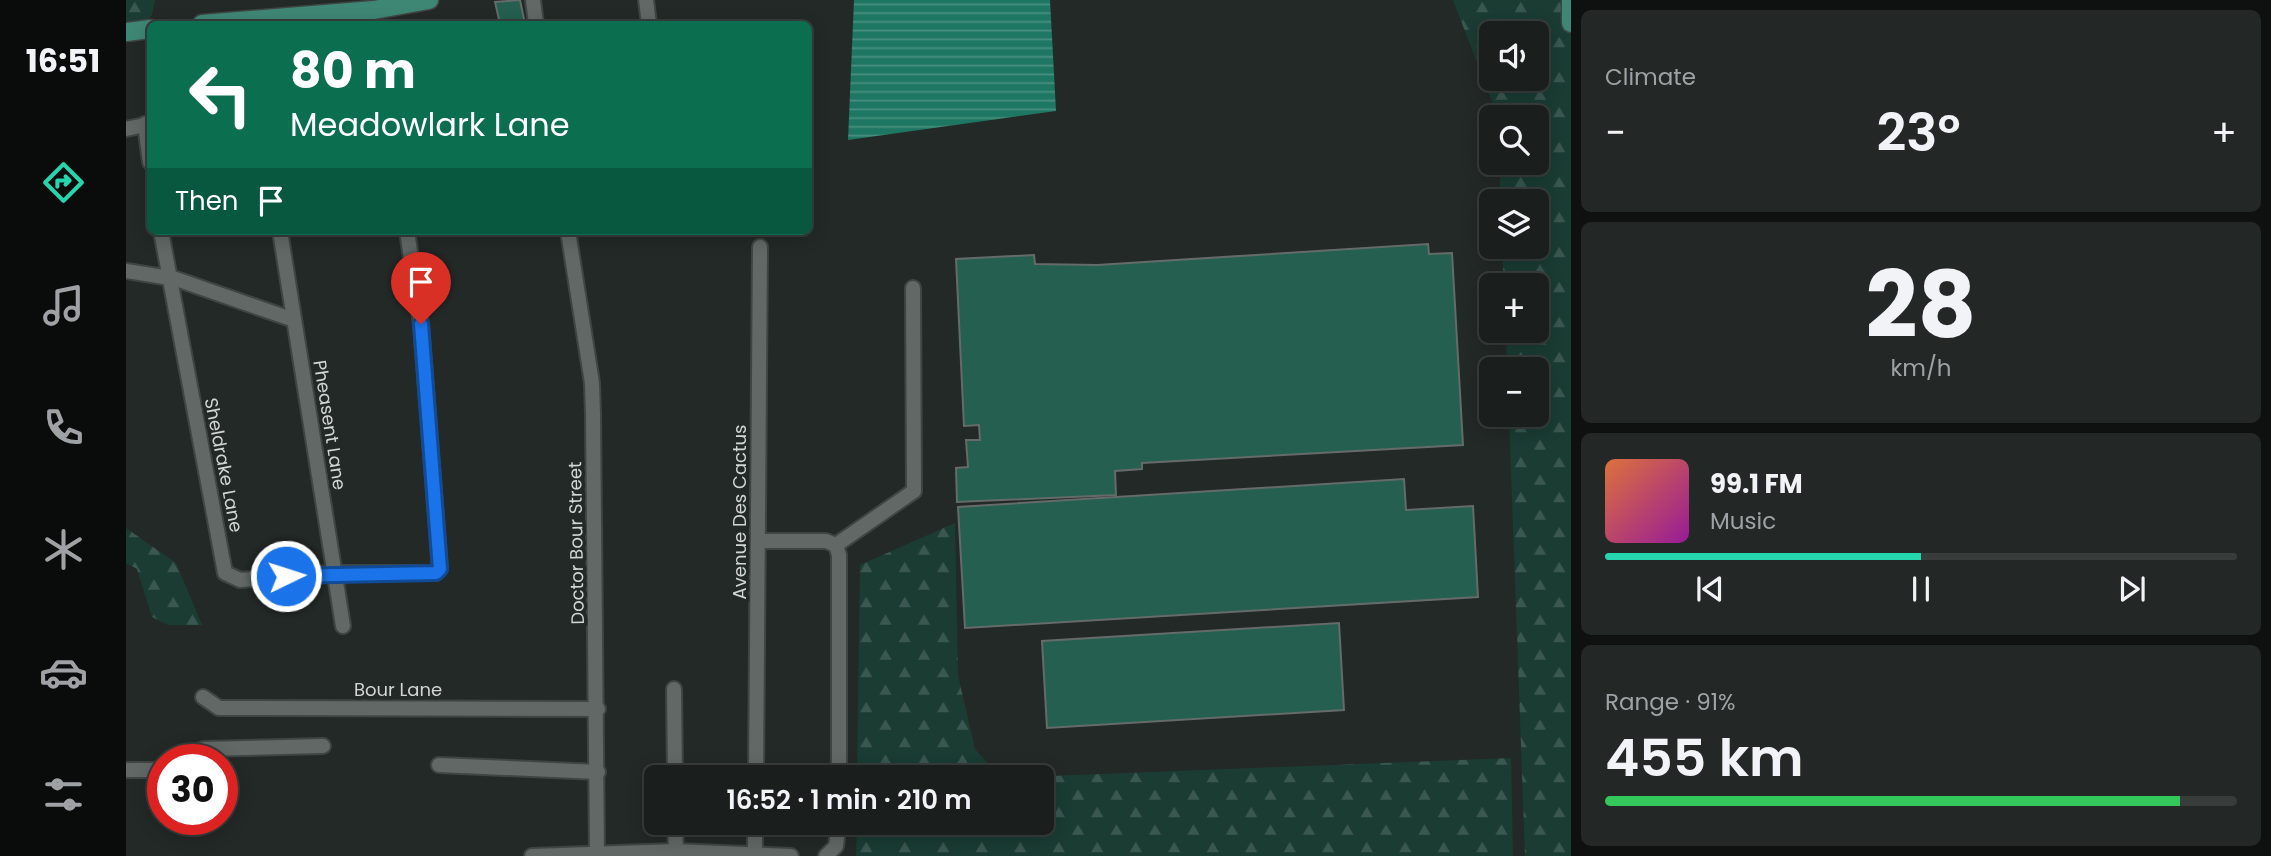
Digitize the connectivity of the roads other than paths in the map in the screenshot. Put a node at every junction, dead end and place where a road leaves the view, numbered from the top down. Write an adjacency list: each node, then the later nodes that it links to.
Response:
1 (429, 0): 5 (main road)
2 (533, 0): 7 (street)
3 (646, 0): 8 (street)
4 (1571, 0): 9 (main road)
5 (375, 17): 6 (main road)
6 (273, 21)
7 (536, 21)
8 (649, 21)
9 (1571, 23)
10 (147, 29): 11 (main road)
11 (126, 32)
12 (147, 124): 13 (street)
13 (126, 129)
14 (163, 235): 20 (street, Sheldrake Lane)
15 (281, 235): 22 (street, Pheasent Lane)
16 (408, 235): 25 (street, Sheldrake Lane)
17 (569, 235): 29 (street, Doctor Bour Street)
18 (760, 247): 23 (street, Avenue Des Cactus)
19 (126, 271): 20 (street)
20 (169, 276): 22 (street); 25 (street, Sheldrake Lane)
21 (913, 288): 24 (street)
22 (294, 320): 25 (street, Pheasent Lane)
23 (758, 541): 24 (street); 34 (street, Avenue Des Cactus)
24 (836, 545): 35 (street)
25 (333, 573): 26 (street, Pheasent Lane)
26 (342, 626)
27 (674, 689): 33 (street)
28 (203, 697): 29 (street, Bour Lane)
29 (598, 709): 38 (street, Doctor Bour Street)
30 (323, 746): 31 (street)
31 (238, 748)
32 (439, 765): 38 (street)
33 (675, 765)
34 (756, 765)
35 (839, 765)
36 (126, 770): 37 (street)
37 (147, 770)
38 (598, 772): 43 (street, Doctor Bour Street)
39 (675, 835): 42 (street)
40 (755, 835): 45 (street)
41 (839, 835): 44 (street)
42 (676, 851): 43 (street); 45 (street)
43 (597, 854): 46 (street)
44 (829, 854)
45 (755, 855): 47 (street)
46 (532, 856)
47 (792, 856)

